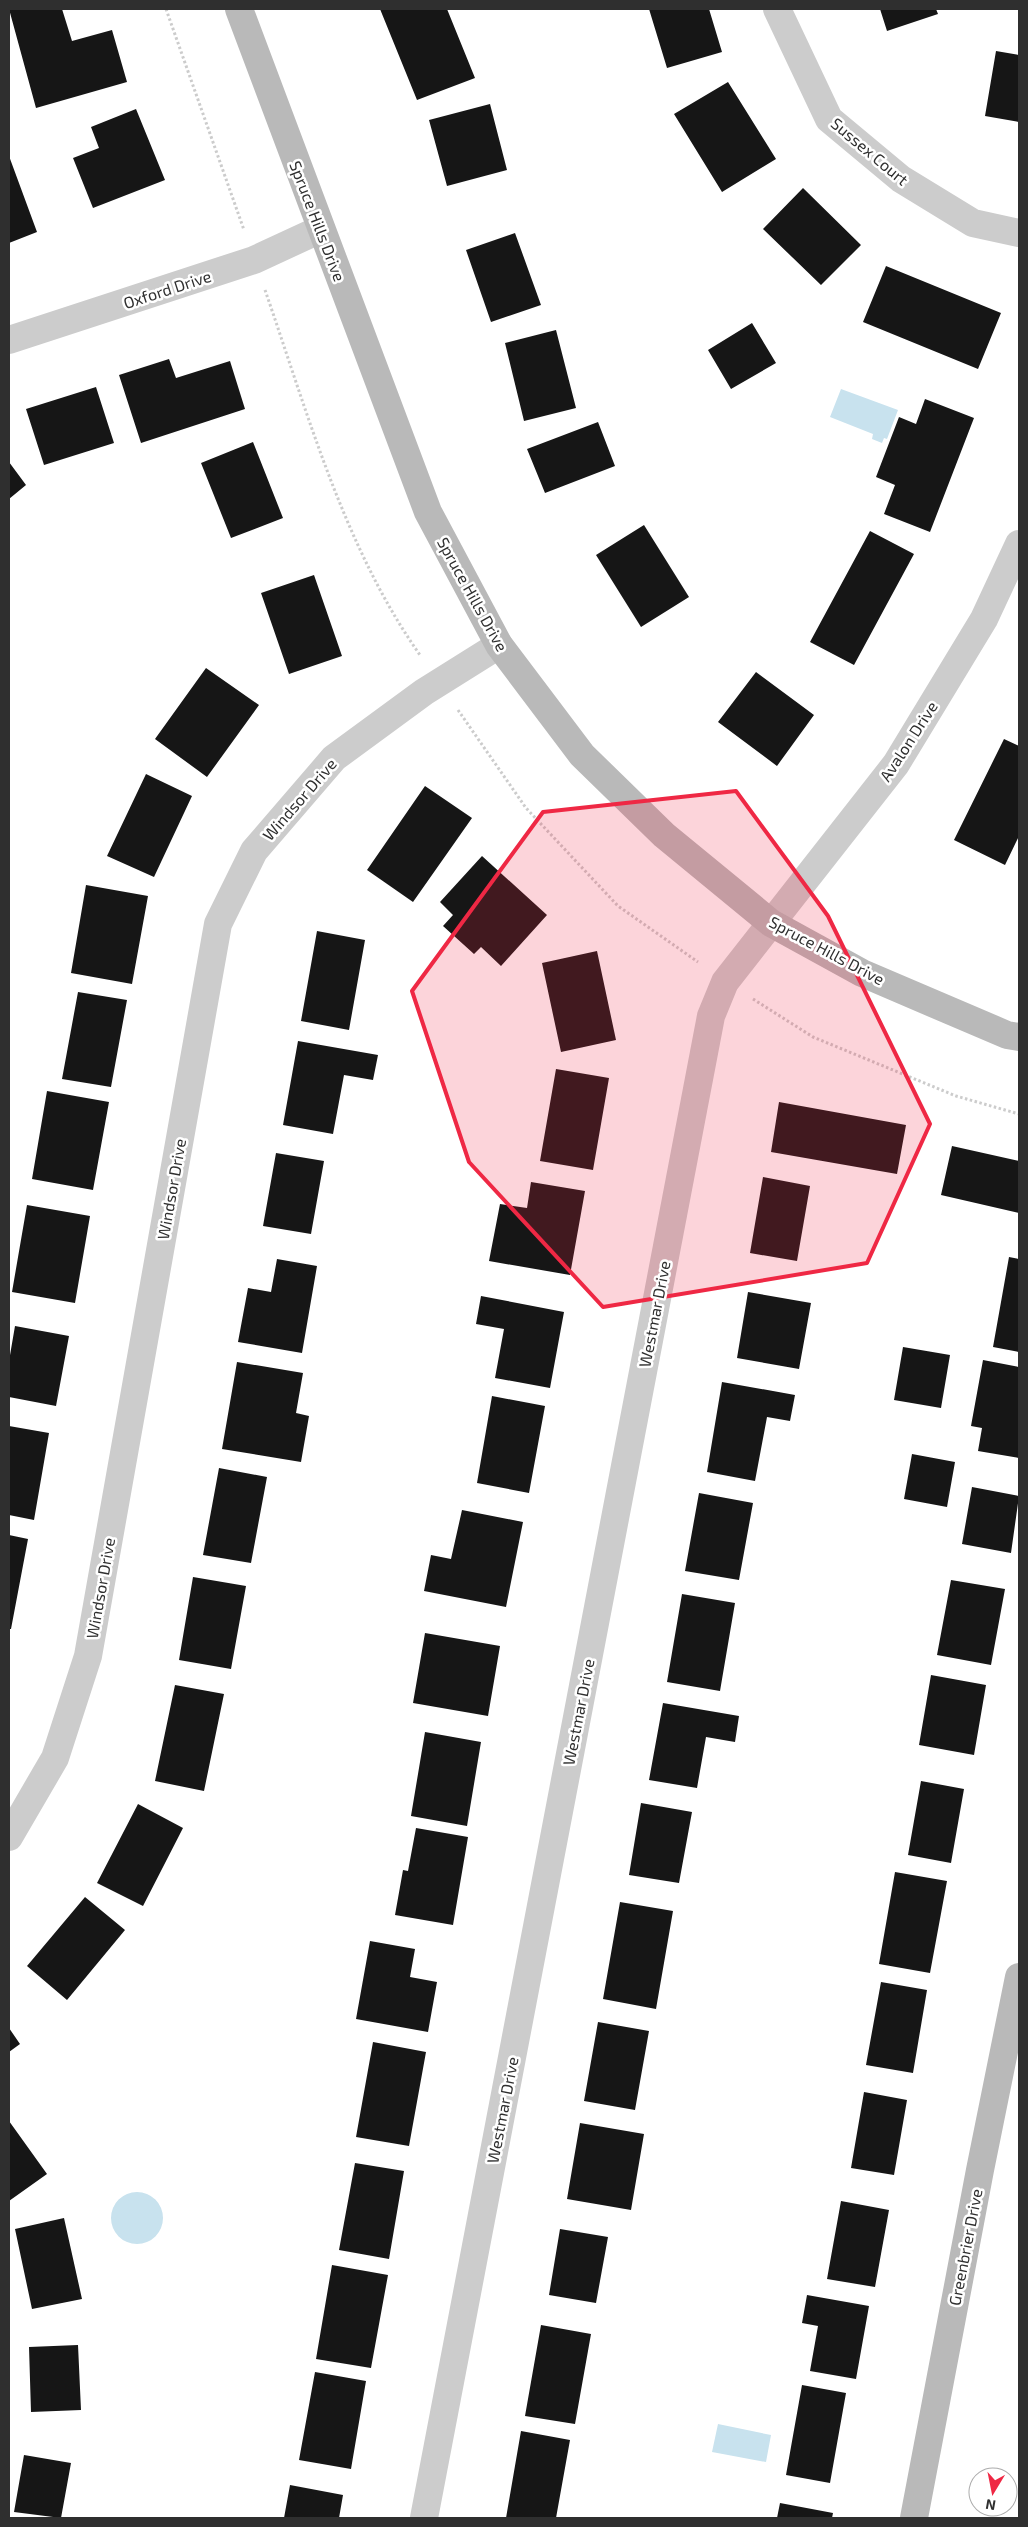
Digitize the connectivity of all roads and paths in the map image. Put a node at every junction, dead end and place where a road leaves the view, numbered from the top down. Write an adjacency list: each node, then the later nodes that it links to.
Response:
1 (239, 9): 3 (main road, Spruce Hills Drive)
2 (777, 9): 4 (street, Sussex Court)
3 (322, 229): 5 (street, Oxford Drive); 7 (main road, Spruce Hills Drive)
4 (1019, 233)
5 (9, 340)
6 (1019, 544): 8 (street, Avalon Drive)
7 (499, 645): 8 (main road, Spruce Hills Drive); 10 (street, Windsor Drive)
8 (771, 923): 9 (main road, Spruce Hills Drive); 12 (street, Westmar Drive)
9 (1019, 1037)
10 (9, 1838)
11 (1019, 1977): 13 (main road, Greenbrier Drive)
12 (424, 2518)
13 (914, 2518)

